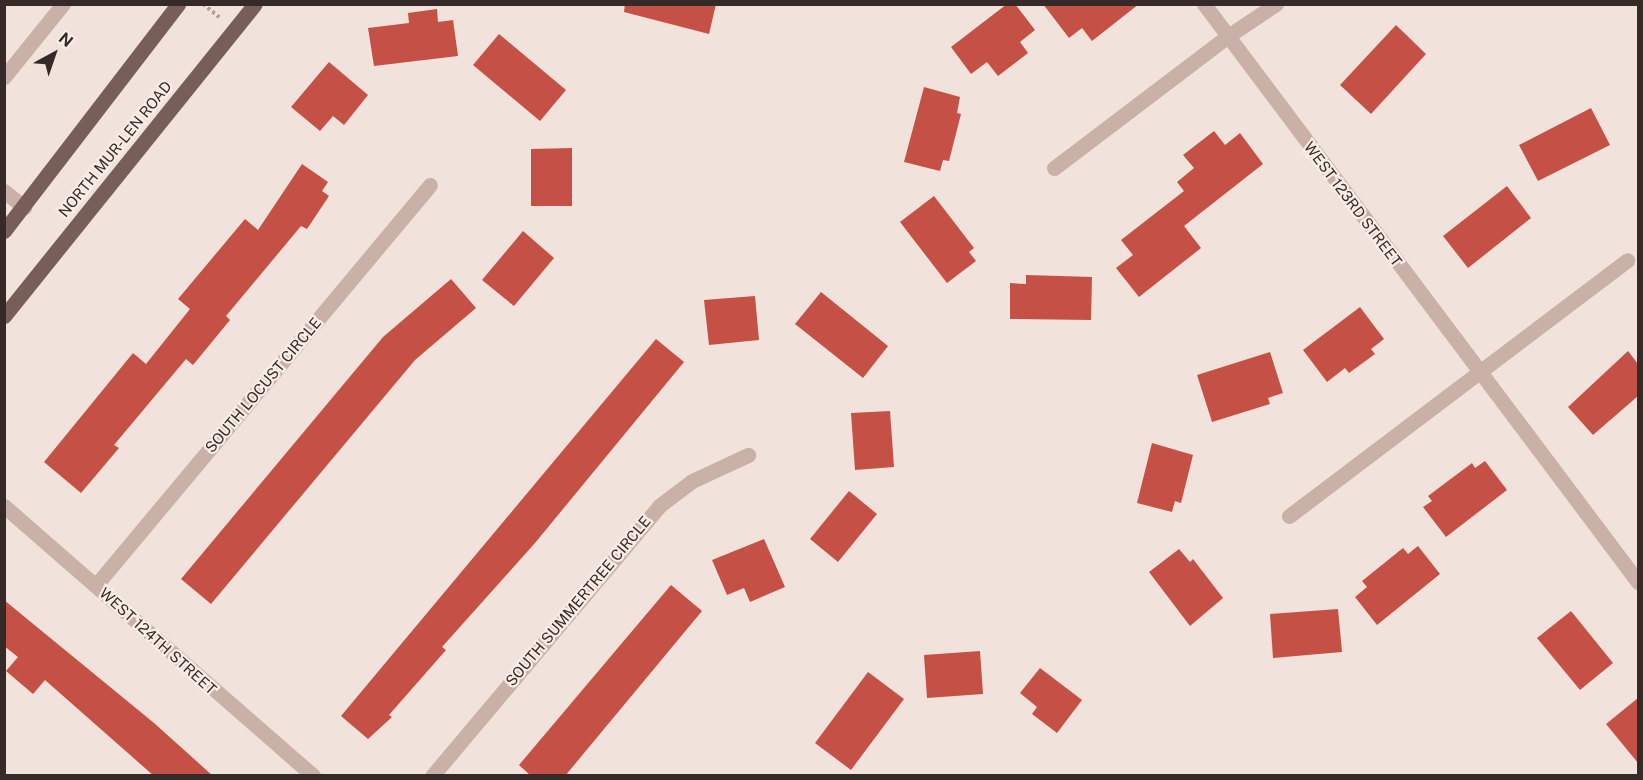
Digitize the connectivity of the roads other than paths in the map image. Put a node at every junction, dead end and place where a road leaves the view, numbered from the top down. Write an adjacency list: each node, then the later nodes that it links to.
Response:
1 (63, 4): 7 (street)
2 (178, 4): 11 (main road)
3 (255, 4): 14 (main road, NORTH MUR-LEN ROAD)
4 (1204, 4): 6 (street, WEST 123RD STREET)
5 (1276, 4): 6 (street)
6 (1228, 36): 8 (street); 15 (street, WEST 123RD STREET)
7 (4, 77)
8 (1054, 168)
9 (430, 185): 20 (street, SOUTH LOCUST CIRCLE)
10 (4, 192): 11 (street)
11 (24, 207): 12 (main road)
12 (4, 231)
13 (1627, 260): 15 (street)
14 (4, 316)
15 (1479, 371): 18 (street); 19 (street, WEST 123RD STREET)
16 (748, 455): 22 (street, SOUTH SUMMERTREE CIRCLE)
17 (4, 506): 20 (street, WEST 124TH STREET)
18 (1288, 516)
19 (1638, 582)
20 (96, 585): 21 (street, WEST 124TH STREET)
21 (313, 776)
22 (432, 776)

